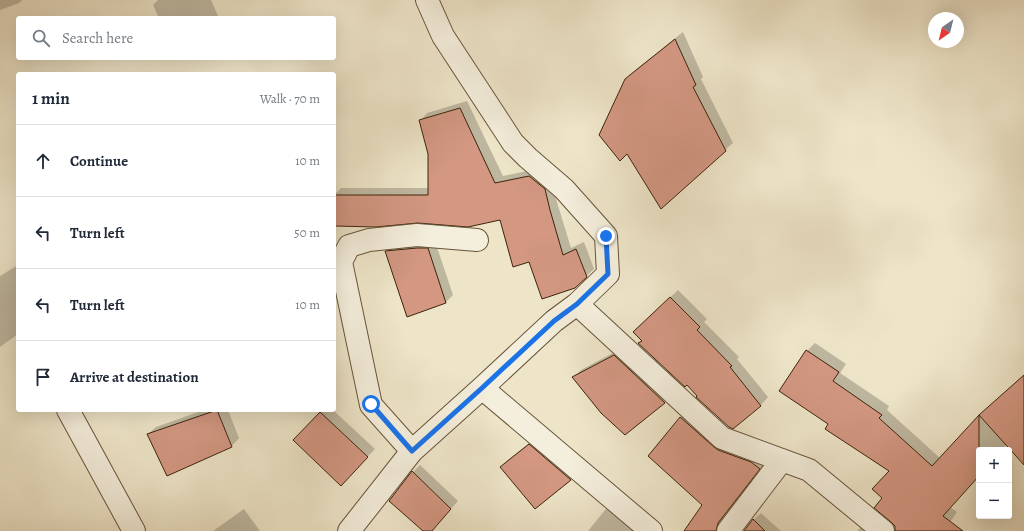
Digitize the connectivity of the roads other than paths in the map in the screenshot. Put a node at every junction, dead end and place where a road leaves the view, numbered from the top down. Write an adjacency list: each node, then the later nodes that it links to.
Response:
1 (427, 0): 3 (street)
2 (477, 240): 6 (street)
3 (577, 304): 4 (street); 7 (street)
4 (482, 388): 6 (street); 10 (street)
5 (69, 412): 8 (street)
6 (412, 451): 9 (street)
7 (782, 460): 11 (street); 12 (street)
8 (134, 531)
9 (349, 531)
10 (651, 531)
11 (728, 531)
12 (883, 531)

